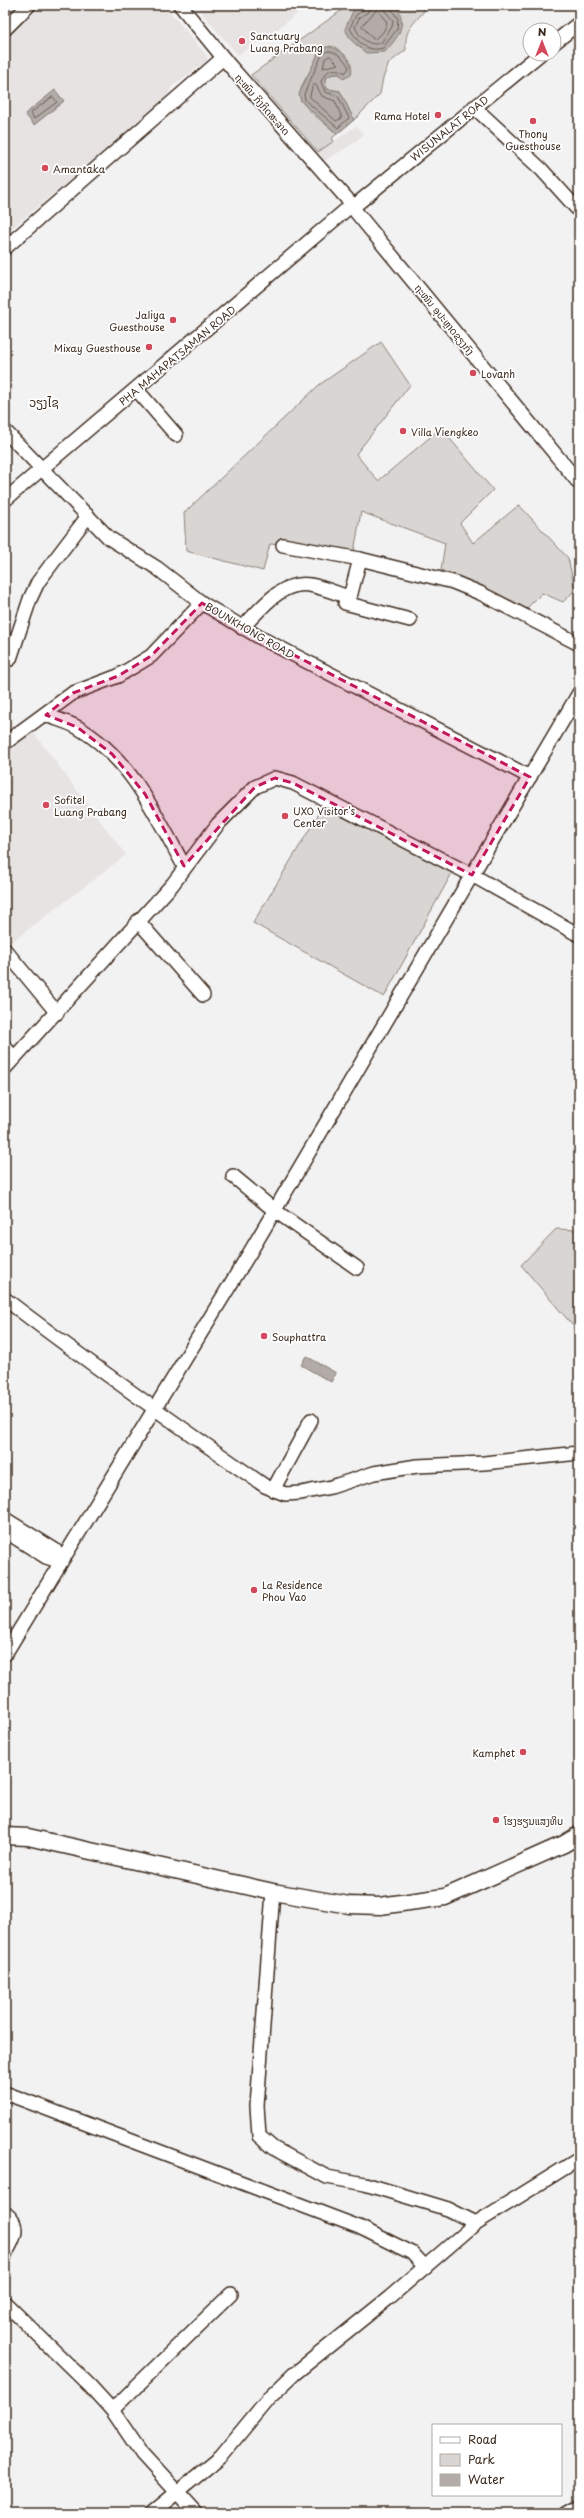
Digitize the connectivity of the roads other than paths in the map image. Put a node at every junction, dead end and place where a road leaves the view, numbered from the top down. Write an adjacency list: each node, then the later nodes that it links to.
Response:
1 (29, 5): 4 (street)
2 (180, 5): 6 (street, ຖະໜົນ ກິງກິດສະລາດ)
3 (579, 23): 5 (street)
4 (5, 29)
5 (562, 37)
6 (224, 58): 9 (street, ຖະໜົນ ກິງກິດສະລາດ); 11 (street)
7 (530, 62): 8 (street, WISUNALAT ROAD)
8 (474, 107): 9 (street, WISUNALAT ROAD); 10 (street)
9 (353, 206): 12 (street, PHA MAHAPATSAMAN ROAD); 16 (street, ຖະໜົນ ອຸປະຫຼາດຊຽງກົງ)
10 (579, 211)
11 (5, 248)
12 (137, 390): 14 (street); 15 (street, PHA MAHAPATSAMAN ROAD)
13 (5, 431): 15 (street, BOUNKHONG ROAD)
14 (176, 436)
15 (41, 469): 17 (street, PHA MAHAPATSAMAN ROAD); 18 (street, BOUNKHONG ROAD)
16 (579, 483)
17 (5, 500)
18 (88, 516): 22 (street, BOUNKHONG ROAD); 26 (street)
19 (283, 545): 20 (street)
20 (360, 559): 21 (street); 25 (street)
21 (350, 593): 23 (street); 24 (street)
22 (202, 603): 24 (street, BOUNKHONG ROAD); 28 (street)
23 (410, 620)
24 (242, 628): 30 (street, BOUNKHONG ROAD)
25 (579, 644)
26 (10, 659)
27 (579, 692): 30 (street)
28 (46, 715): 29 (street); 31 (street)
29 (5, 743)
30 (530, 777): 32 (street)
31 (184, 866): 32 (street); 33 (street)
32 (472, 875): 34 (street); 42 (street)
33 (138, 921): 36 (street); 37 (street)
34 (579, 935)
35 (5, 950): 37 (street)
36 (203, 995)
37 (57, 1013): 39 (street)
38 (5, 1048): 39 (street)
39 (14, 1058): 40 (street)
40 (5, 1068)
41 (233, 1176): 42 (street)
42 (274, 1210): 43 (street); 45 (street)
43 (357, 1268)
44 (5, 1298): 45 (street)
45 (156, 1410): 48 (street); 51 (street)
46 (311, 1420): 48 (street)
47 (579, 1453): 48 (street)
48 (273, 1490)
49 (5, 1519): 51 (street)
50 (5, 1532): 51 (street)
51 (61, 1562): 52 (street)
52 (5, 1654)
53 (5, 1825): 56 (main road)
54 (579, 1834): 57 (main road)
55 (5, 1836): 56 (main road)
56 (28, 1837): 57 (main road)
57 (273, 1892): 61 (street)
58 (5, 2093): 63 (street)
59 (579, 2159): 61 (street)
60 (5, 2213): 62 (street)
61 (476, 2223): 63 (street)
62 (5, 2254)
63 (426, 2267): 67 (street)
64 (231, 2294): 66 (street)
65 (5, 2303): 66 (street)
66 (112, 2410): 67 (street)
67 (177, 2493): 69 (street); 70 (street)
68 (579, 2506): 71 (street)
69 (152, 2513)
70 (196, 2513)
71 (567, 2513)

